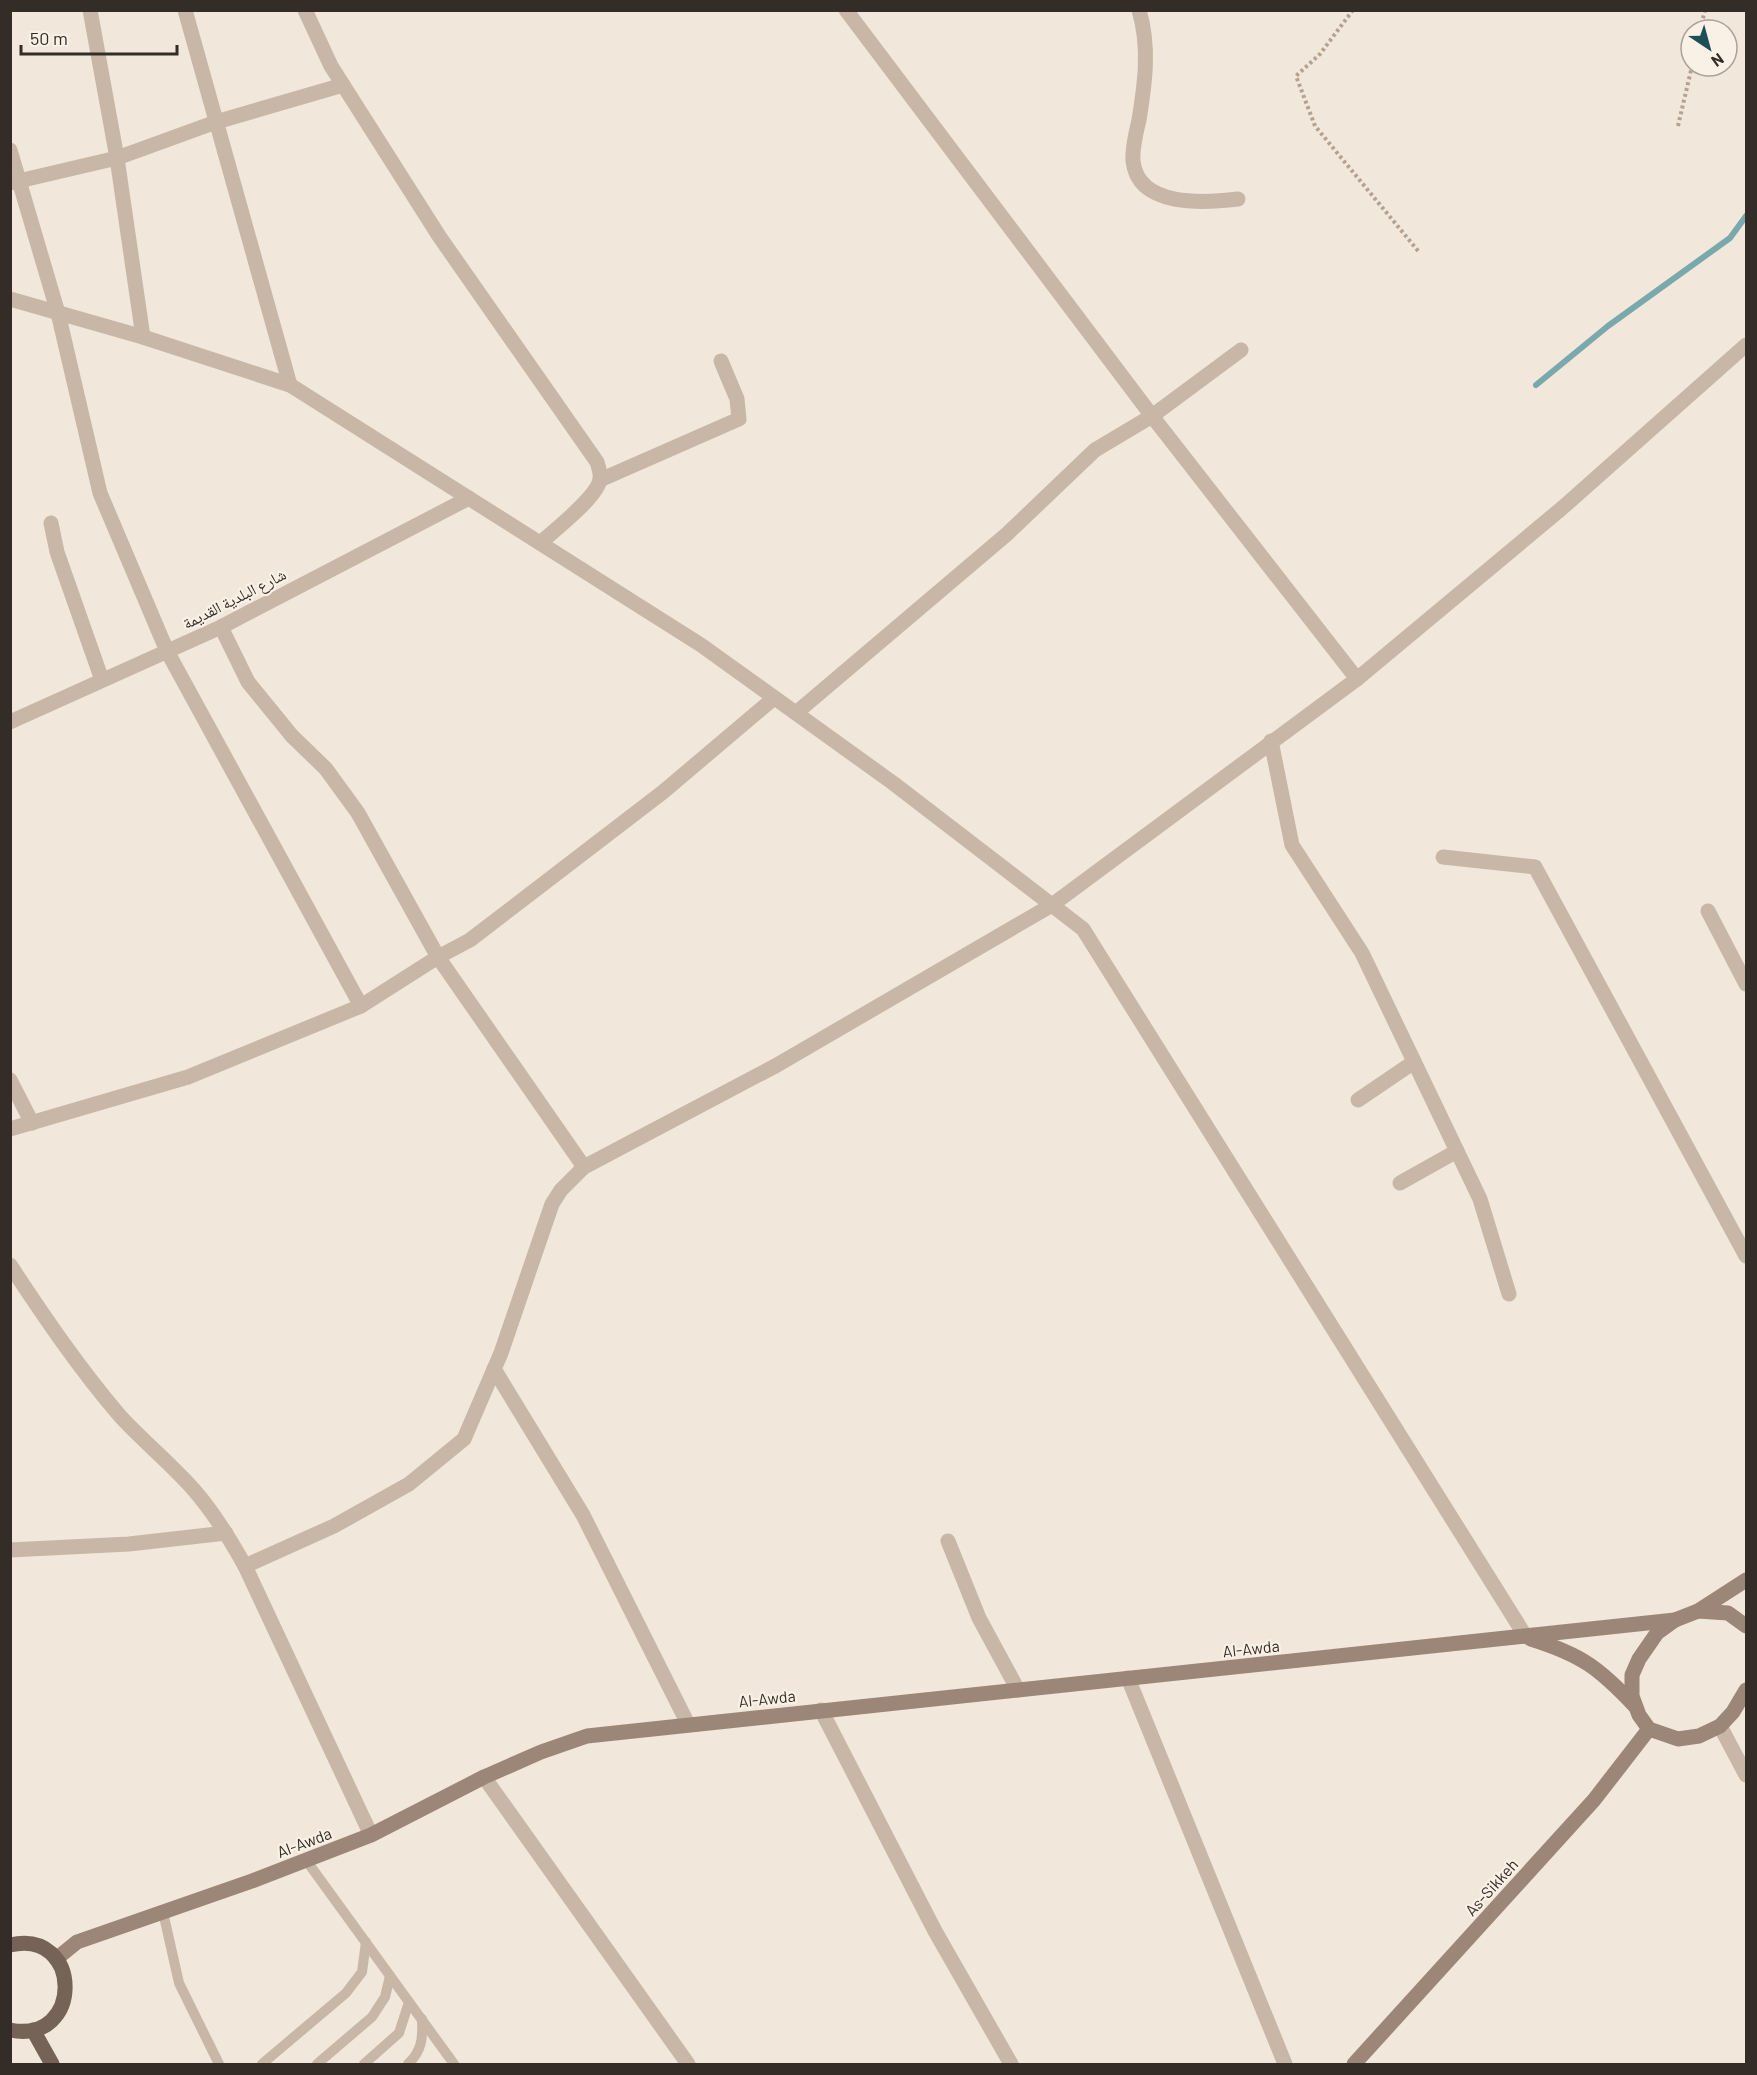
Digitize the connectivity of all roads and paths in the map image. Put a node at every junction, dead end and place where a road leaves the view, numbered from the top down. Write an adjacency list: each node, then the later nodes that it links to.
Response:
1 (90, 10): 12 (street)
2 (185, 10): 9 (street)
3 (305, 10): 8 (street)
4 (846, 10): 23 (street)
5 (1139, 10): 14 (street)
6 (1353, 10): 15 (path)
7 (1689, 78): 10 (path)
8 (343, 85): 9 (street); 24 (street)
9 (216, 122): 12 (street); 22 (street)
10 (1678, 126)
11 (10, 150): 13 (street)
12 (117, 158): 13 (street); 18 (street)
13 (15, 182): 17 (street)
14 (1238, 199)
15 (1419, 252)
16 (10, 299): 17 (street)
17 (58, 313): 18 (street); 29 (street)
18 (143, 337): 22 (street)
19 (1746, 345): 30 (street)
20 (1241, 350): 23 (street)
21 (721, 361): 24 (street)
22 (290, 385): 25 (street)
23 (1152, 416): 30 (street); 33 (street)
24 (600, 480): 27 (street)
25 (469, 498): 27 (street); 28 (street, شارع البلدية القديمة)
26 (51, 523): 31 (street)
27 (540, 543): 32 (street)
28 (221, 627): 29 (street, شارع البلدية القديمة); 39 (street)
29 (167, 651): 31 (street, شارع البلدية القديمة); 41 (street)
30 (1357, 679): 35 (street)
31 (102, 680): 34 (street, شارع البلدية القديمة)
32 (774, 698): 33 (street); 39 (street)
33 (796, 713): 37 (street)
34 (10, 722)
35 (1271, 741): 37 (street); 42 (street)
36 (1443, 857): 50 (street)
37 (1052, 905): 48 (street); 62 (street)
38 (1708, 911): 40 (street)
39 (438, 957): 41 (street); 48 (street)
40 (1746, 984)
41 (361, 1005): 45 (street)
42 (1414, 1062): 44 (street); 47 (street)
43 (10, 1080): 45 (street)
44 (1358, 1100)
45 (32, 1123): 46 (street)
46 (10, 1130)
47 (1457, 1151): 49 (street); 52 (street)
48 (584, 1167): 53 (street)
49 (1400, 1183)
50 (1746, 1256)
51 (10, 1265): 54 (street)
52 (1509, 1294)
53 (494, 1369): 57 (street); 68 (street)
54 (226, 1533): 56 (street); 57 (street)
55 (948, 1541): 64 (street)
56 (10, 1550)
57 (245, 1566): 73 (street)
58 (1746, 1580): 59 (street)
59 (1698, 1611): 60 (street); 61 (street)
60 (1675, 1620): 62 (street, Al-Awda); 66 (street)
61 (1746, 1626)
62 (1526, 1637): 63 (street, Al-Awda); 66 (street)
63 (1128, 1678): 64 (street, Al-Awda); 95 (street)
64 (1018, 1690): 67 (street, Al-Awda)
65 (1746, 1690): 69 (street)
66 (1637, 1709): 70 (street)
67 (821, 1710): 68 (street, Al-Awda); 94 (street)
68 (688, 1724): 72 (street, Al-Awda)
69 (1720, 1726): 70 (street); 71 (street)
70 (1649, 1729): 96 (street, As-Sikkeh)
71 (1746, 1775)
72 (484, 1777): 73 (street, Al-Awda); 93 (street)
73 (371, 1835): 74 (street, Al-Awda)
74 (306, 1860): 75 (street, Al-Awda); 76 (lane)
75 (163, 1912): 78 (street, Al-Awda); 86 (lane)
76 (366, 1942): 79 (lane); 87 (lane)
77 (10, 1945): 78 (main road)
78 (56, 1959): 83 (main road)
79 (390, 1976): 80 (lane); 88 (lane)
80 (409, 2002): 81 (lane); 89 (lane)
81 (422, 2019): 84 (lane); 90 (lane)
82 (10, 2030): 83 (main road)
83 (33, 2030): 85 (main road)
84 (440, 2044): 91 (lane); 92 (lane)
85 (52, 2064)
86 (219, 2064)
87 (262, 2064)
88 (317, 2064)
89 (364, 2064)
90 (408, 2064)
91 (440, 2064)
92 (454, 2064)
93 (688, 2064)
94 (1011, 2064)
95 (1285, 2064)
96 (1354, 2064)

